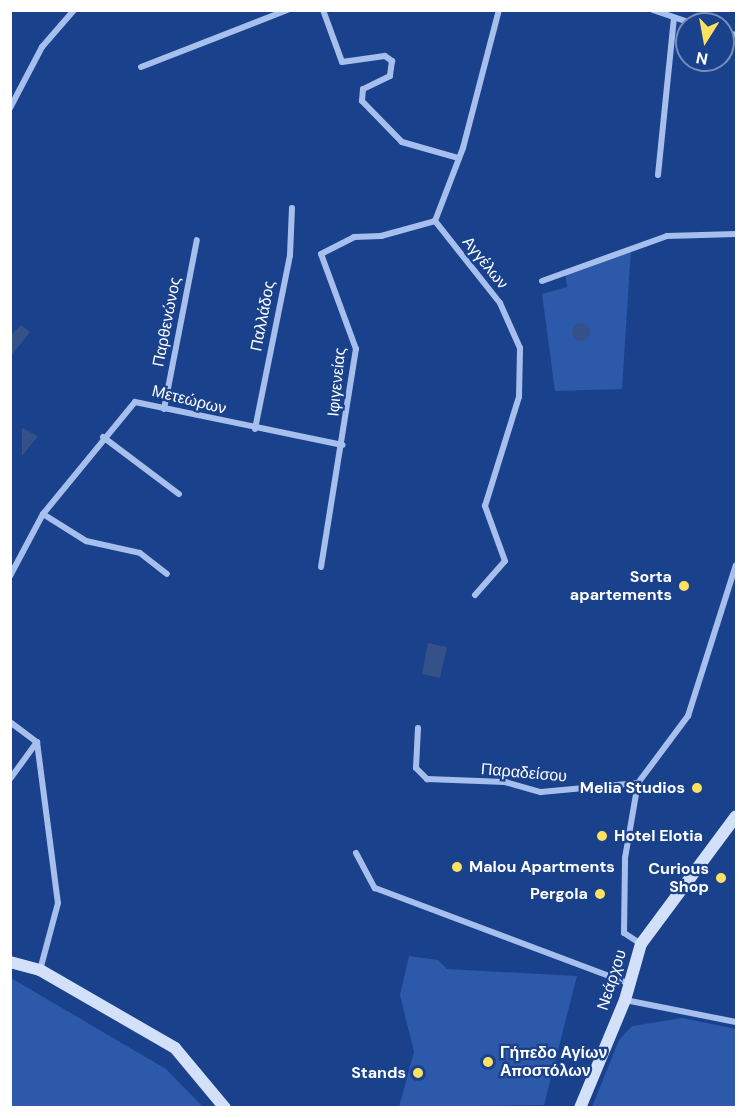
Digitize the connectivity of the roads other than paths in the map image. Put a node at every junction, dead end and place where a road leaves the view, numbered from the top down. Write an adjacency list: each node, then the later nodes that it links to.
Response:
1 (74, 10): 8 (street)
2 (287, 10): 7 (street)
3 (323, 10): 9 (street)
4 (499, 10): 9 (street)
5 (653, 10): 6 (street)
6 (674, 18): 10 (street)
7 (141, 67)
8 (10, 108)
9 (458, 158): 12 (street)
10 (658, 175)
11 (292, 208): 17 (street, Παλλάδος)
12 (435, 221): 19 (street, Ιφιγενείας); 26 (street, Αγγέλων)
13 (736, 234): 15 (street)
14 (197, 240): 16 (street, Παρθενώνος)
15 (542, 281)
16 (164, 409): 17 (street, Μετεώρων); 18 (street, Μετεώρων)
17 (255, 429): 19 (street, Μετεώρων)
18 (103, 436): 20 (street); 21 (street, Μετεώρων)
19 (343, 445): 23 (street, Ιφιγενείας)
20 (179, 494)
21 (43, 514): 24 (street); 25 (street, Μετεώρων)
22 (736, 565): 31 (street)
23 (321, 567)
24 (167, 574)
25 (10, 576)
26 (475, 595)
27 (10, 722): 29 (street)
28 (418, 728): 31 (street, Παραδείσου)
29 (37, 741): 30 (street); 36 (street)
30 (10, 779)
31 (638, 783): 34 (street)
32 (736, 816): 34 (street, Νεάρχου)
33 (356, 853): 37 (street)
34 (641, 944): 37 (street, Νεάρχου)
35 (10, 962): 36 (street)
36 (40, 970): 40 (street)
37 (628, 983): 38 (street, Νεάρχου)
38 (625, 1000): 39 (street); 41 (street, Νεάρχου)
39 (736, 1022)
40 (225, 1107)
41 (579, 1107)

